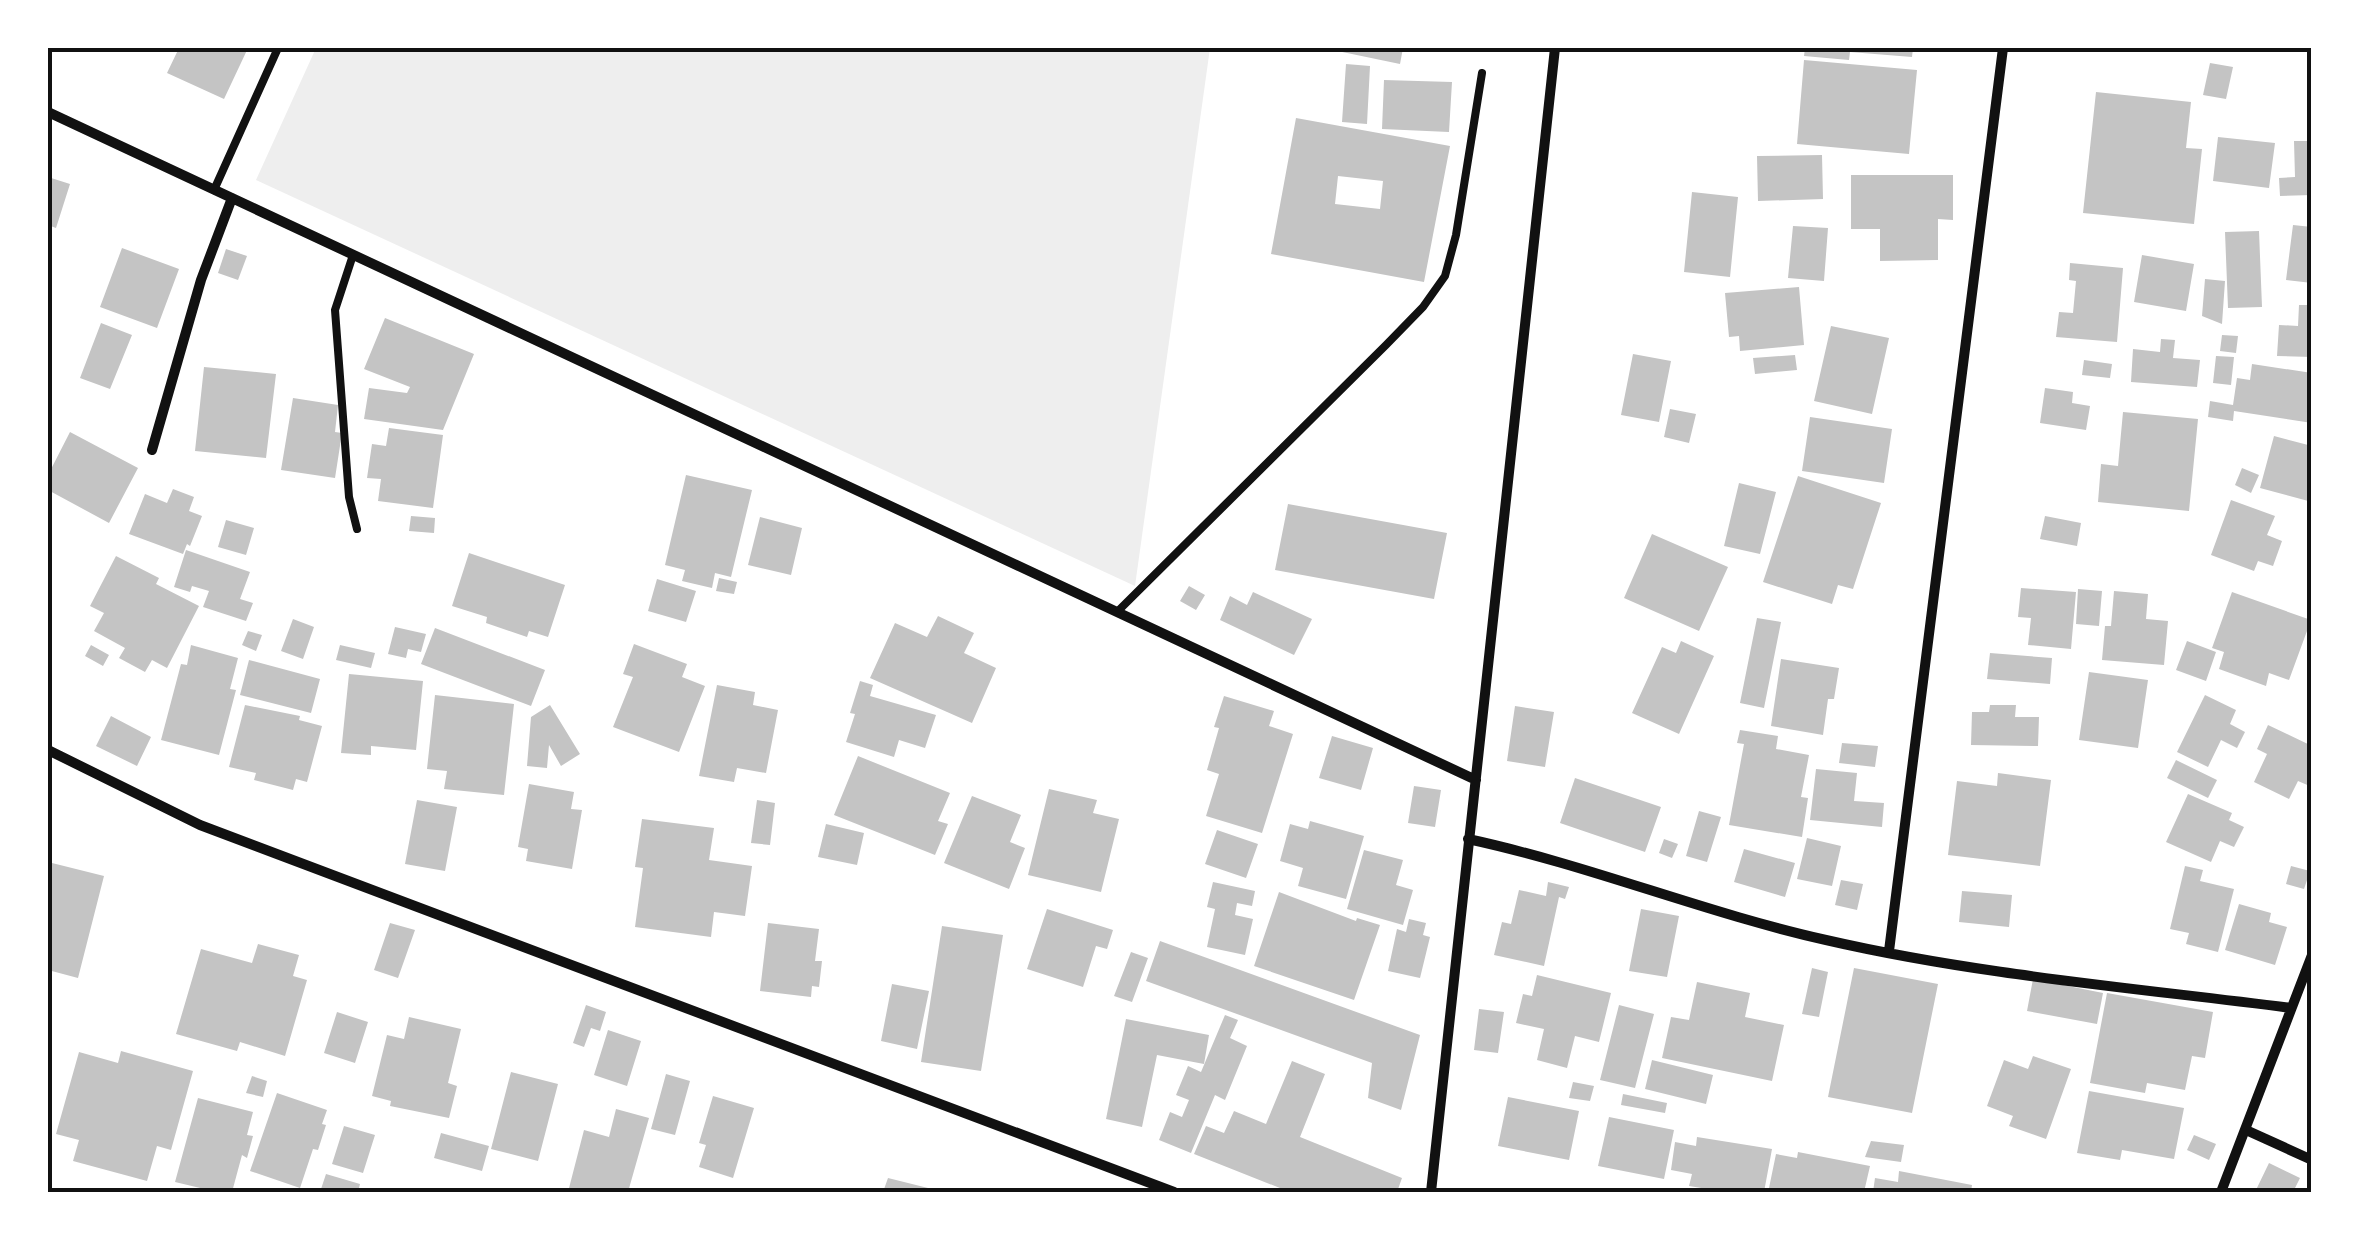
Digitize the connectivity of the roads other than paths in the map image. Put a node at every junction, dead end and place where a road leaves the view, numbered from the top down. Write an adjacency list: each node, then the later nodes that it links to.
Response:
1 (278, 48): 6 (lane)
2 (1555, 48): 13 (street)
3 (2003, 48): 15 (street)
4 (1482, 73): 11 (lane)
5 (48, 112): 6 (street)
6 (214, 190): 7 (street)
7 (232, 198): 8 (street); 9 (street)
8 (353, 255): 10 (lane); 11 (street)
9 (152, 450)
10 (357, 529)
11 (1118, 612): 13 (street)
12 (48, 750): 20 (street)
13 (1476, 780): 14 (street)
14 (1468, 838): 15 (street); 21 (street)
15 (1889, 951): 17 (street)
16 (2312, 955): 17 (street)
17 (2291, 1008): 18 (street)
18 (2246, 1130): 19 (street); 22 (street)
19 (2312, 1160)
20 (1174, 1192)
21 (1432, 1192)
22 (2221, 1192)

